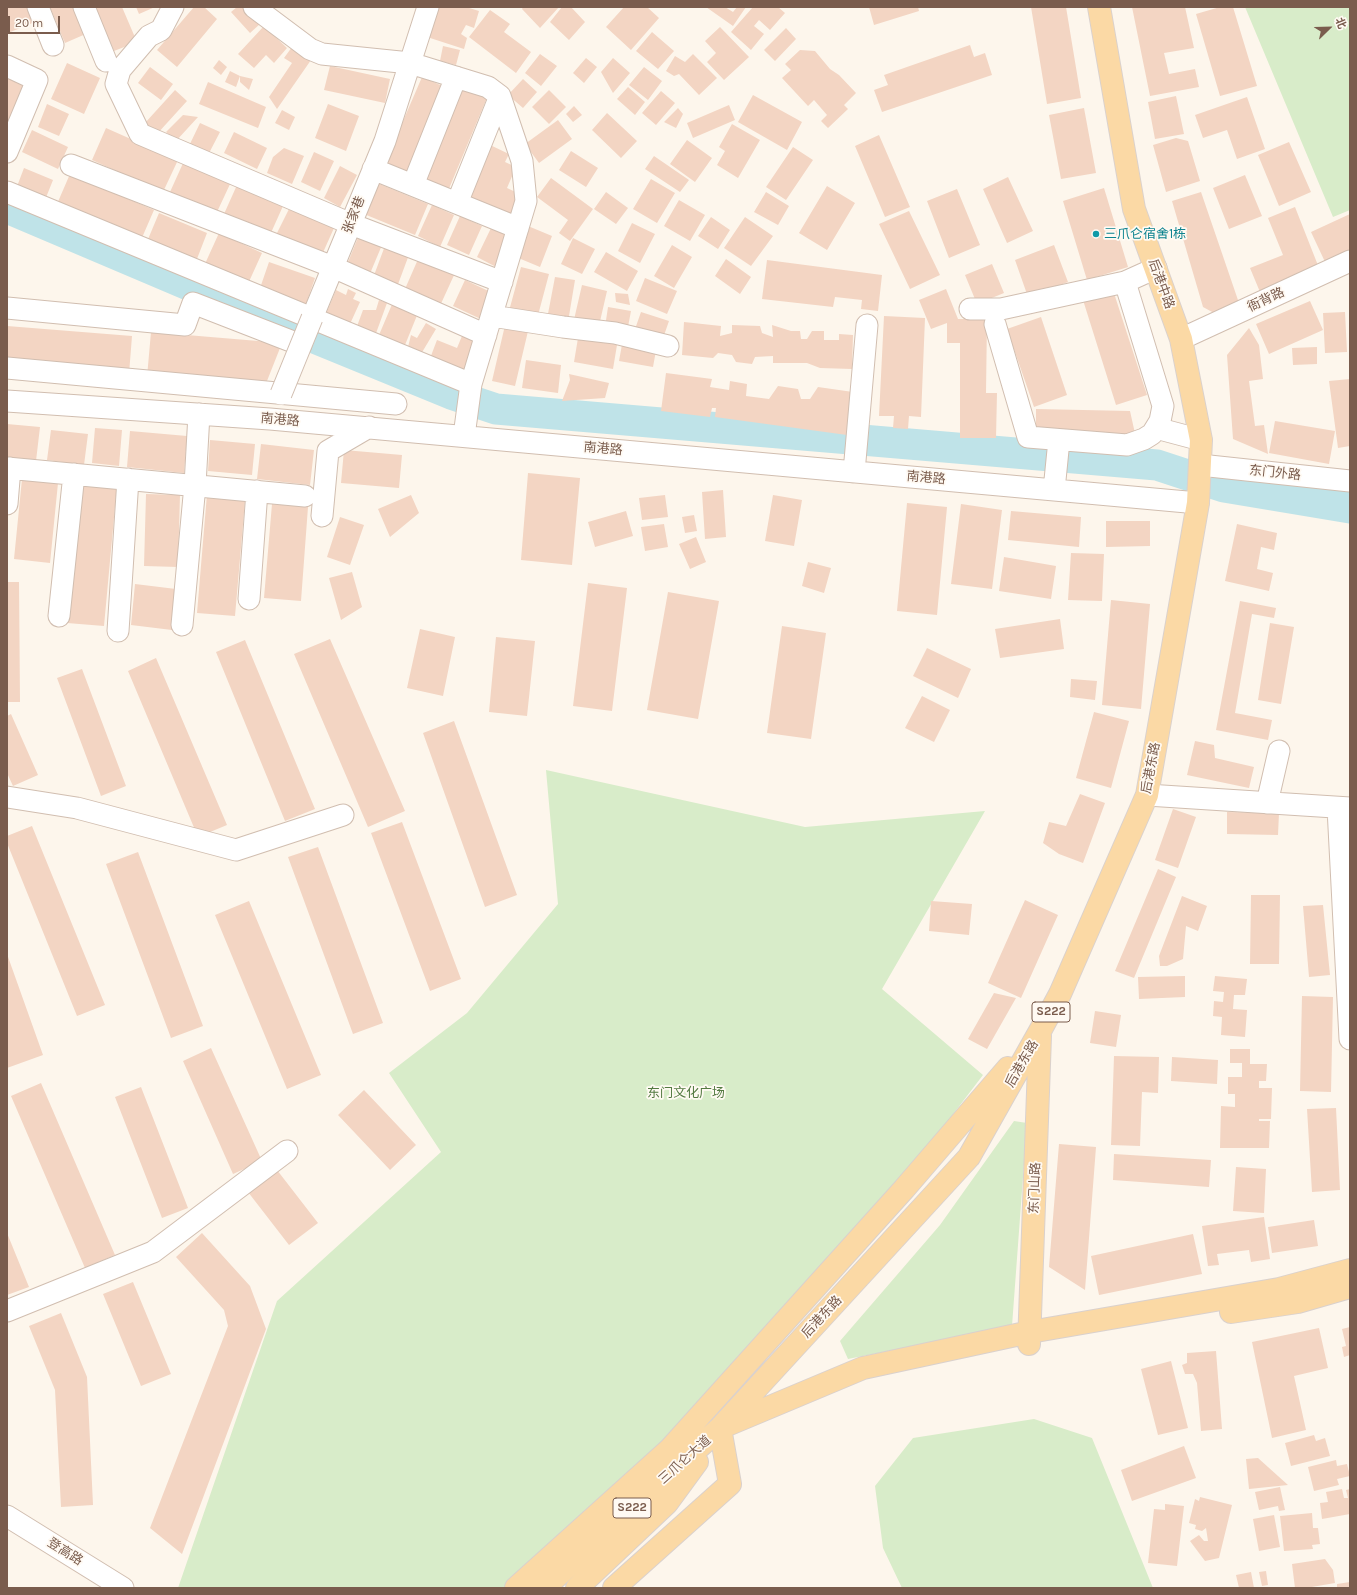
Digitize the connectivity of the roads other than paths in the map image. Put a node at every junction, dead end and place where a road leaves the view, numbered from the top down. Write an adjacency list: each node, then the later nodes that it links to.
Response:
1 (38, 7): 7 (street)
2 (84, 7): 8 (street)
3 (173, 7): 19 (street)
4 (254, 7): 9 (street)
5 (428, 7): 9 (street, 张家巷)
6 (1099, 7): 23 (main road, 后港中路 / S222)
7 (53, 45)
8 (106, 61)
9 (410, 62): 11 (street); 15 (street, 张家巷)
10 (7, 66): 13 (street)
11 (456, 77): 12 (street); 16 (street)
12 (500, 96): 18 (street); 20 (street)
13 (7, 152)
14 (71, 165): 22 (street)
15 (373, 169): 16 (street); 19 (street, 张家巷)
16 (413, 185): 18 (street)
17 (7, 192): 28 (street)
18 (457, 203): 20 (street)
19 (350, 224): 22 (street, 张家巷); 24 (street)
20 (518, 228): 24 (street)
21 (1350, 260): 32 (street, 衙背路)
22 (333, 267): 28 (street, 张家巷); 31 (street)
23 (1156, 268): 25 (street); 32 (main road, 后港中路 / S222)
24 (502, 282): 31 (street)
25 (1125, 282): 27 (street); 42 (street)
26 (7, 308): 33 (street)
27 (970, 309)
28 (312, 318): 33 (street, 张家巷, bridge); 36 (street)
29 (867, 324): 48 (street)
30 (995, 324): 44 (street)
31 (489, 326): 34 (street); 36 (street)
32 (1181, 339): 45 (main road, 后港中路 / S222)
33 (301, 345): 40 (street, 张家巷, bridge)
34 (668, 346)
35 (7, 368): 38 (street)
36 (471, 384): 43 (street)
37 (7, 401): 39 (street, 南港路)
38 (396, 404)
39 (199, 414): 40 (street, 南港路); 52 (street)
40 (270, 418): 41 (street, 南港路)
41 (369, 427): 43 (street, 南港路); 58 (street)
42 (1156, 428): 44 (street); 45 (street)
43 (464, 436): 48 (street, 南港路)
44 (1059, 440): 53 (street)
45 (1201, 440): 46 (main road, 后港中路 / S222)
46 (1200, 466): 51 (street, 东门外路); 56 (main road, S222)
47 (8, 468): 49 (street); 57 (street)
48 (854, 471): 53 (street, 南港路)
49 (74, 474): 50 (street); 60 (street)
50 (128, 479): 52 (street); 62 (street)
51 (1350, 481)
52 (195, 485): 54 (street); 61 (street)
53 (1054, 490): 56 (street, 南港路)
54 (258, 491): 55 (street); 59 (street)
55 (305, 496)
56 (1198, 503): 64 (main road, 后港东路 / S222)
57 (7, 504)
58 (322, 516)
59 (249, 599)
60 (59, 616)
61 (182, 625)
62 (118, 631)
63 (1279, 751): 66 (street)
64 (1147, 795): 66 (street); 70 (main road, 后港东路 / S222)
65 (7, 797): 68 (street)
66 (1267, 803): 67 (street)
67 (1344, 808): 69 (street)
68 (343, 815)
69 (1349, 1000): 71 (street)
70 (1040, 1031): 76 (main road, 东门山路); 77 (main road, 后港东路 / S222); 80 (main road)
71 (1350, 1040)
72 (287, 1151): 75 (street)
73 (1350, 1270): 76 (main road)
74 (1350, 1287): 76 (main road)
75 (7, 1311)
76 (1030, 1338): 77 (main road)
77 (720, 1428): 81 (main road, 三爪仑大道 / S222); 82 (main road, 三爪仑大道 / S222); 83 (main road)
78 (7, 1516): 79 (street, 登高路)
79 (122, 1588)
80 (516, 1588)
81 (544, 1588)
82 (577, 1588)
83 (614, 1588)

